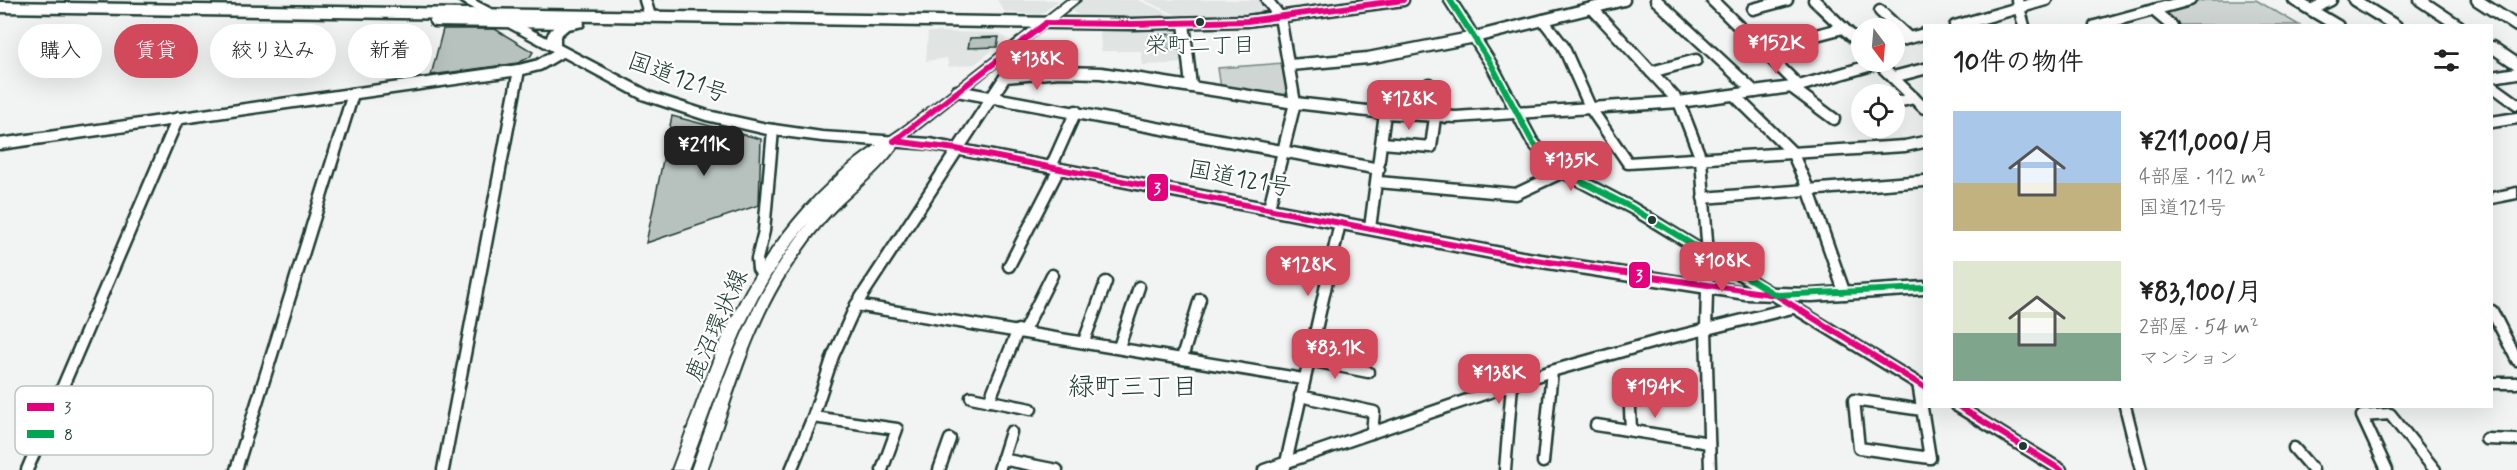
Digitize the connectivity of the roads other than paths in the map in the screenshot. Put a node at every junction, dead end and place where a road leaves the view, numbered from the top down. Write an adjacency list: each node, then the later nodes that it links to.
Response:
1 (464, 0): 27 (highway, 国道121号)
2 (645, 0): 28 (street)
3 (1074, 0): 33 (main road, 鹿沼環状線)
4 (1267, 0): 29 (street)
5 (1403, 0): 29 (street)
6 (1450, 0): 46 (street)
7 (1624, 0): 21 (street)
8 (1656, 0): 68 (street)
9 (1712, 0): 65 (street)
10 (1787, 0): 22 (street)
11 (1814, 0): 43 (street)
12 (2046, 0): 19 (street)
13 (2190, 0): 23 (street)
14 (2294, 0): 24 (street)
15 (2331, 0): 24 (street)
16 (2354, 0): 40 (street)
17 (2420, 0): 41 (street)
18 (2477, 0): 42 (street)
19 (2018, 4): 35 (street); 36 (street)
20 (0, 7): 27 (street)
21 (1592, 8): 30 (street); 58 (street)
22 (1753, 9)
23 (2153, 10): 37 (street); 38 (street)
24 (2311, 10): 39 (street)
25 (1880, 11): 47 (street)
26 (0, 14): 31 (street)
27 (490, 14): 28 (street); 31 (highway, 国道121号)
28 (650, 16): 33 (street)
29 (1280, 17): 34 (street); 54 (street)
30 (1543, 20): 46 (street); 78 (street)
31 (504, 22): 32 (street); 51 (highway, 国道121号)
32 (578, 23): 33 (street); 51 (highway)
33 (1046, 23): 34 (street); 67 (main road, 鹿沼環状線)
34 (1184, 23): 64 (street)
35 (1961, 24)
36 (2023, 24)
37 (2102, 24)
38 (2170, 24)
39 (2335, 24)
40 (2393, 24)
41 (2456, 24)
42 (2517, 26)
43 (1843, 28): 45 (street); 49 (street)
44 (1923, 34): 47 (street)
45 (1851, 36)
46 (1475, 37): 54 (street); 81 (street)
47 (1909, 38): 48 (street)
48 (1905, 39)
49 (1786, 43)
50 (2493, 48): 53 (street)
51 (557, 50): 56 (street); 88 (highway, 国道121号)
52 (1696, 60): 58 (street)
53 (2517, 64)
54 (1290, 65): 75 (street)
55 (1923, 69): 61 (street)
56 (519, 70): 69 (street); 163 (street)
57 (1851, 70): 65 (street)
58 (1652, 72): 74 (street)
59 (1888, 72): 61 (street)
60 (2517, 73): 62 (street)
61 (1893, 77): 72 (street)
62 (2493, 77)
63 (1429, 84): 83 (street)
64 (1191, 86): 71 (street); 75 (street)
65 (1795, 87): 68 (street); 86 (street)
66 (2493, 87): 76 (street)
67 (957, 91): 71 (street); 89 (main road, 鹿沼環状線)
68 (1755, 92): 70 (street)
69 (353, 94): 84 (street); 162 (street)
70 (1734, 95): 74 (street); 94 (street)
71 (993, 97): 79 (street); 93 (street)
72 (1914, 98): 73 (street); 77 (street)
73 (1905, 100)
74 (1679, 102): 78 (street); 96 (street)
75 (1295, 103): 80 (street); 95 (street)
76 (2517, 105)
77 (1923, 107)
78 (1591, 109): 81 (street); 96 (street)
79 (1076, 111): 95 (street); 97 (street)
80 (1385, 113): 82 (street); 90 (street)
81 (1516, 114): 83 (street); 99 (street)
82 (1435, 117): 83 (street); 90 (street)
83 (1446, 117)
84 (178, 118): 92 (street); 137 (street)
85 (2517, 118): 87 (street)
86 (1834, 119)
87 (2493, 122)
88 (773, 130): 89 (highway, 国道121号); 112 (street)
89 (894, 141): 93 (highway, 国道121号); 112 (main road, 鹿沼環状線); 165 (main road, 鹿沼環状線)
90 (1382, 142): 98 (street)
91 (1923, 142): 94 (street)
92 (0, 144)
93 (956, 149): 97 (highway, 国道121号); 120 (street)
94 (1792, 152): 96 (street); 102 (street)
95 (1282, 153): 98 (street); 106 (street)
96 (1701, 159): 104 (street)
97 (1055, 168): 106 (highway, 国道121号); 110 (street)
98 (1379, 169): 101 (street)
99 (1563, 172): 101 (street); 109 (street)
100 (1923, 181): 102 (street)
101 (1378, 182): 108 (street)
102 (1809, 191): 104 (street); 117 (street)
103 (2517, 193): 105 (highway)
104 (1703, 198): 109 (street)
105 (2493, 198)
106 (1269, 208): 107 (highway, 国道121号)
107 (1340, 223): 108 (highway, 国道121号); 128 (street)
108 (1370, 228): 115 (highway, 国道121号)
109 (1708, 255): 115 (street); 118 (street)
110 (1009, 266)
111 (1052, 274): 124 (street)
112 (763, 275): 164 (main road, 鹿沼環状線)
113 (1106, 282): 125 (street)
114 (1139, 287): 126 (street)
115 (1707, 287): 118 (highway, 国道121号); 123 (street)
116 (1923, 288): 117 (highway, 国道121号)
117 (1845, 294): 118 (highway, 国道121号)
118 (1776, 296): 121 (street)
119 (1200, 299): 127 (street)
120 (856, 305): 124 (street); 146 (street)
121 (1796, 307): 123 (street); 136 (street)
122 (2493, 314): 129 (street)
123 (1706, 329): 130 (street); 154 (street)
124 (1021, 330): 125 (street); 141 (street)
125 (1084, 341): 126 (street)
126 (1119, 347): 127 (street)
127 (1182, 358): 132 (street)
128 (1308, 360): 131 (street); 132 (street)
129 (2517, 360)
130 (1552, 371): 135 (street); 157 (street)
131 (1368, 372)
132 (1304, 379): 139 (street)
133 (2493, 383): 134 (street)
134 (2517, 384)
135 (1512, 385): 150 (street); 170 (street)
136 (1921, 385): 145 (street)
137 (63, 386)
138 (1629, 388): 148 (street)
139 (1300, 396): 150 (street); 159 (street)
140 (971, 397): 141 (street)
141 (989, 401): 144 (street)
142 (1960, 408): 172 (street)
143 (2126, 408): 173 (street)
144 (1031, 409)
145 (1922, 410): 145 (street)
146 (813, 417): 160 (street); 166 (street)
147 (1596, 425): 148 (street)
148 (1631, 430): 154 (street)
149 (1011, 432): 158 (street)
150 (1372, 433): 159 (street)
151 (2486, 439): 153 (street)
152 (950, 440): 167 (street)
153 (2517, 440)
154 (1709, 443): 171 (street)
155 (2294, 448): 174 (street)
156 (33, 455): 161 (street)
157 (1544, 462)
158 (1000, 465): 168 (street)
159 (1286, 466): 169 (street)
160 (796, 469)
161 (27, 470)
162 (236, 470)
163 (443, 470)
164 (680, 470)
165 (699, 470)
166 (882, 470)
167 (939, 470)
168 (1057, 470)
169 (1264, 470)
170 (1505, 470)
171 (1710, 470)
172 (2061, 470)
173 (2141, 470)
174 (2313, 470)
175 (2387, 470): 176 (street)
176 (2435, 470)

